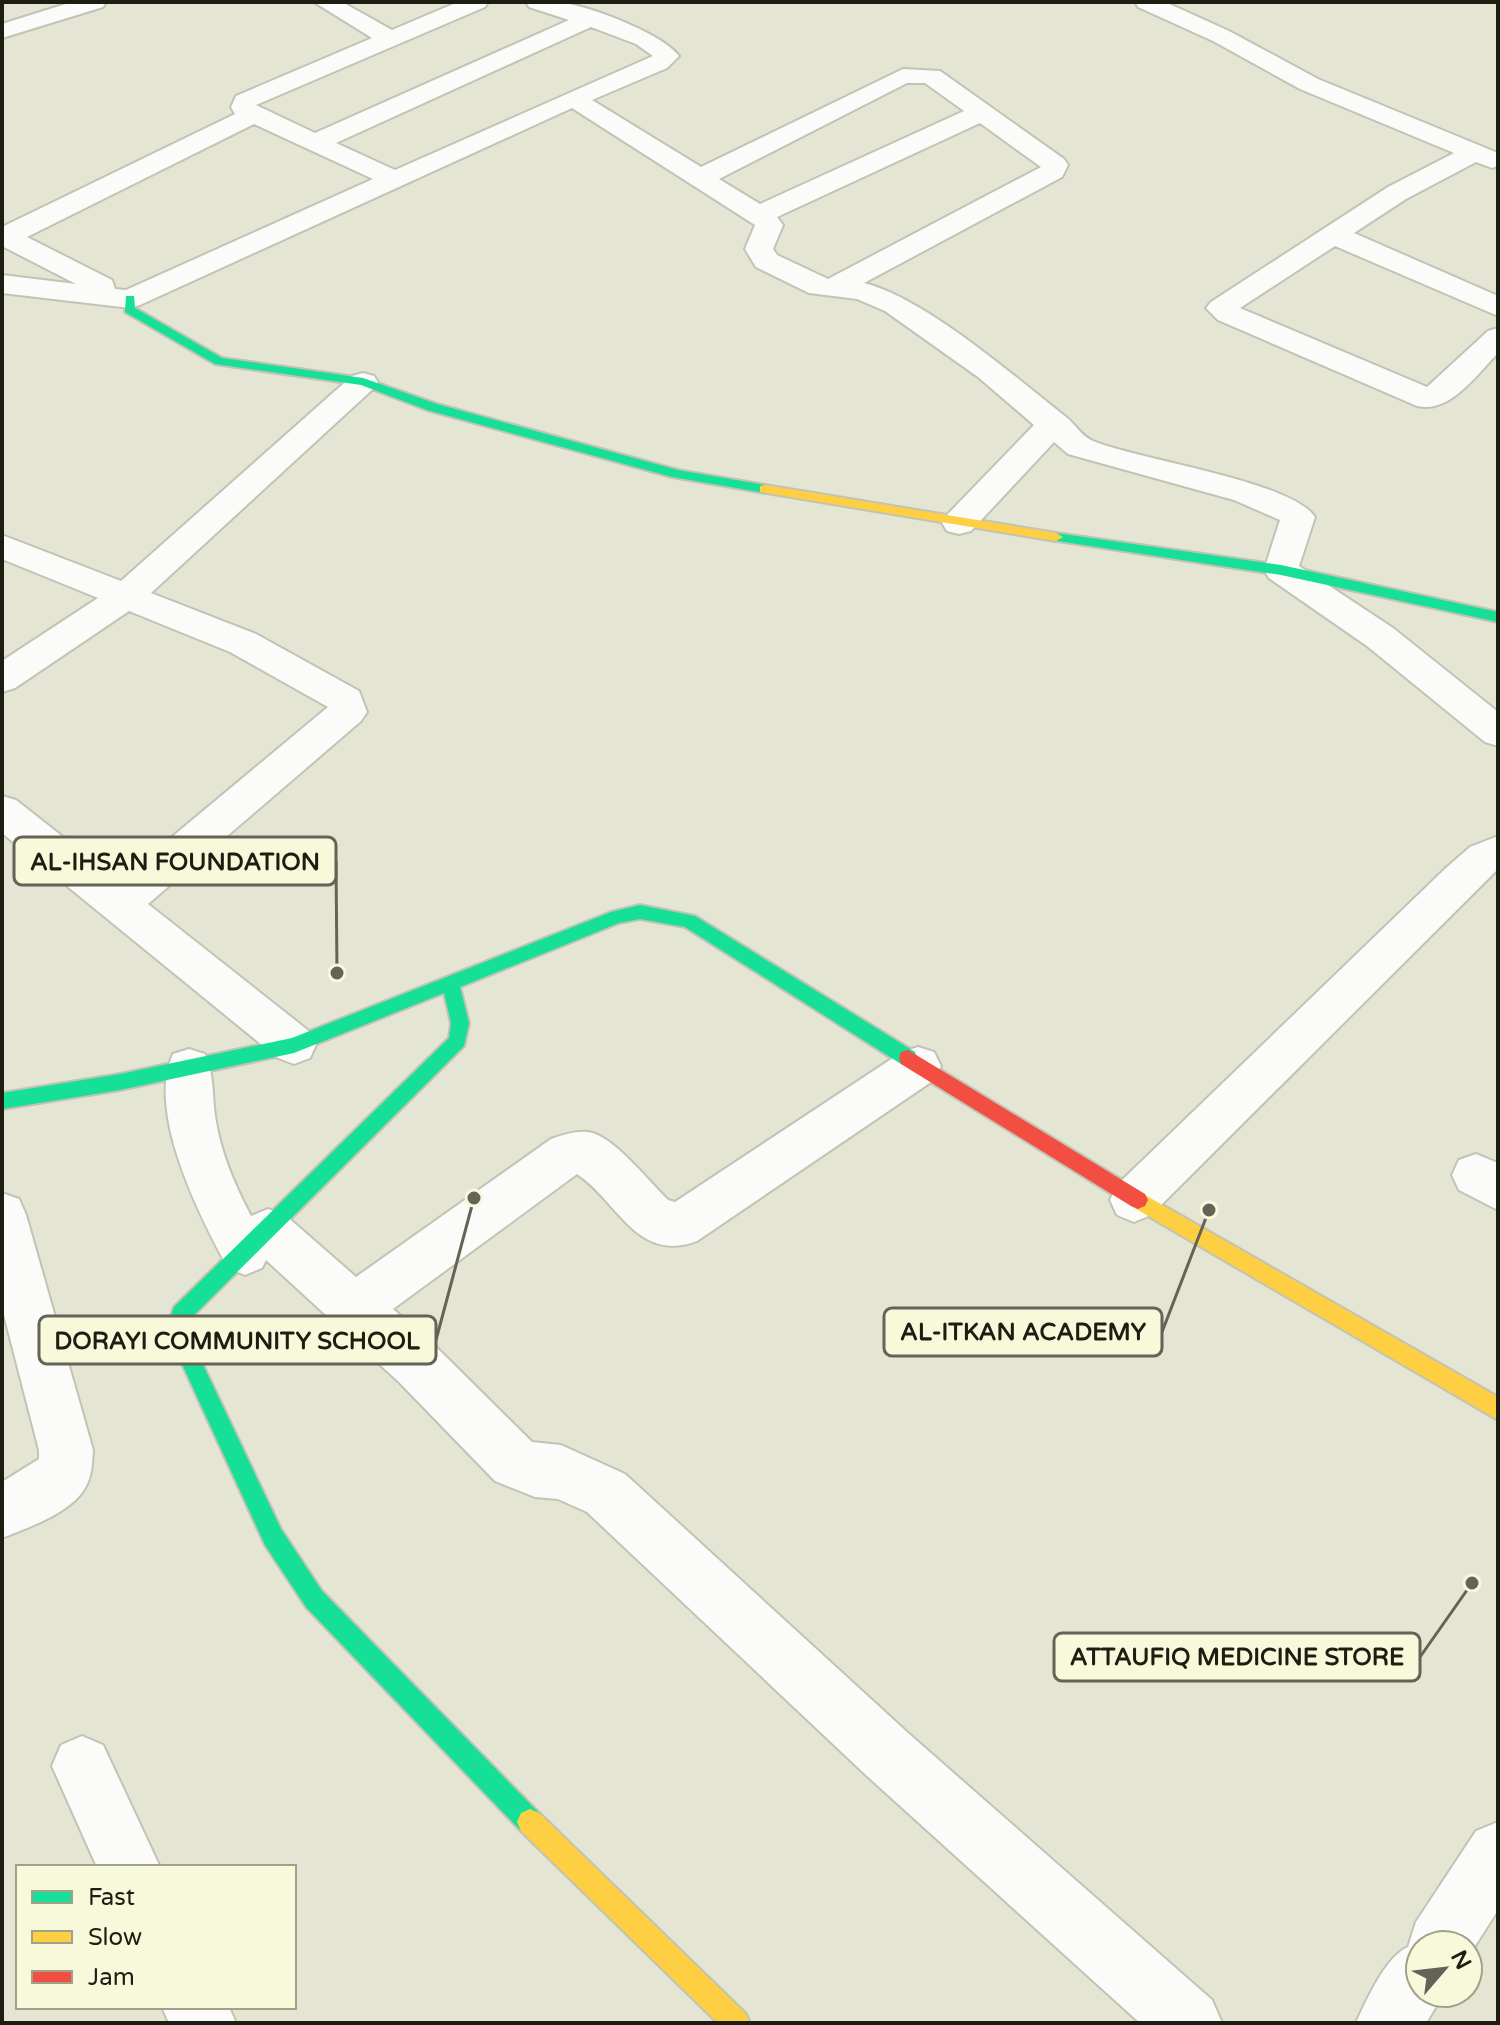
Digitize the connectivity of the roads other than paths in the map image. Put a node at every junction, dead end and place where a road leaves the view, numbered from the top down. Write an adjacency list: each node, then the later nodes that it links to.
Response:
1 (95, 2): 6 (street)
2 (325, 2): 9 (street)
3 (477, 2): 9 (street)
4 (537, 2): 7 (street)
5 (1146, 2): 14 (street)
6 (64, 6): 8 (street)
7 (583, 12): 10 (street); 13 (street)
8 (2, 31)
9 (389, 38): 12 (street)
10 (574, 99): 15 (street); 16 (street)
11 (982, 113): 15 (street); 17 (street); 21 (street)
12 (254, 114): 13 (street); 19 (street)
13 (315, 143): 16 (street)
14 (1486, 158): 18 (street)
15 (700, 178): 17 (street)
16 (396, 180): 22 (street)
17 (759, 215): 21 (street)
18 (1334, 235): 23 (street); 24 (street)
19 (4, 236): 22 (street)
20 (2, 284): 22 (street)
21 (833, 288): 26 (street)
22 (130, 299): 25 (street)
23 (1498, 307)
24 (1498, 337)
25 (363, 382): 27 (street); 30 (street)
26 (1054, 423): 27 (street); 29 (street)
27 (959, 523): 29 (street)
28 (2, 546): 30 (street)
29 (1281, 570): 31 (street); 33 (street)
30 (126, 596): 32 (street); 36 (street)
31 (1498, 617)
32 (3, 678)
33 (1498, 732)
34 (5, 817): 36 (street)
35 (1498, 852): 42 (street)
36 (121, 903): 38 (street)
37 (451, 984): 38 (street); 39 (street); 44 (street)
38 (294, 1045): 40 (street)
39 (918, 1066): 42 (street); 45 (street)
40 (189, 1068): 41 (street); 44 (street)
41 (2, 1101)
42 (1134, 1200): 46 (street)
43 (2, 1215): 47 (street)
44 (256, 1241): 45 (street); 53 (street)
45 (354, 1308): 54 (street)
46 (1498, 1409)
47 (2, 1511)
48 (82, 1766): 49 (street)
49 (128, 1865)
50 (1494, 1870): 51 (street)
51 (1451, 1929)
52 (1404, 1999): 55 (street)
53 (737, 2023)
54 (1189, 2023)
55 (1389, 2023)

